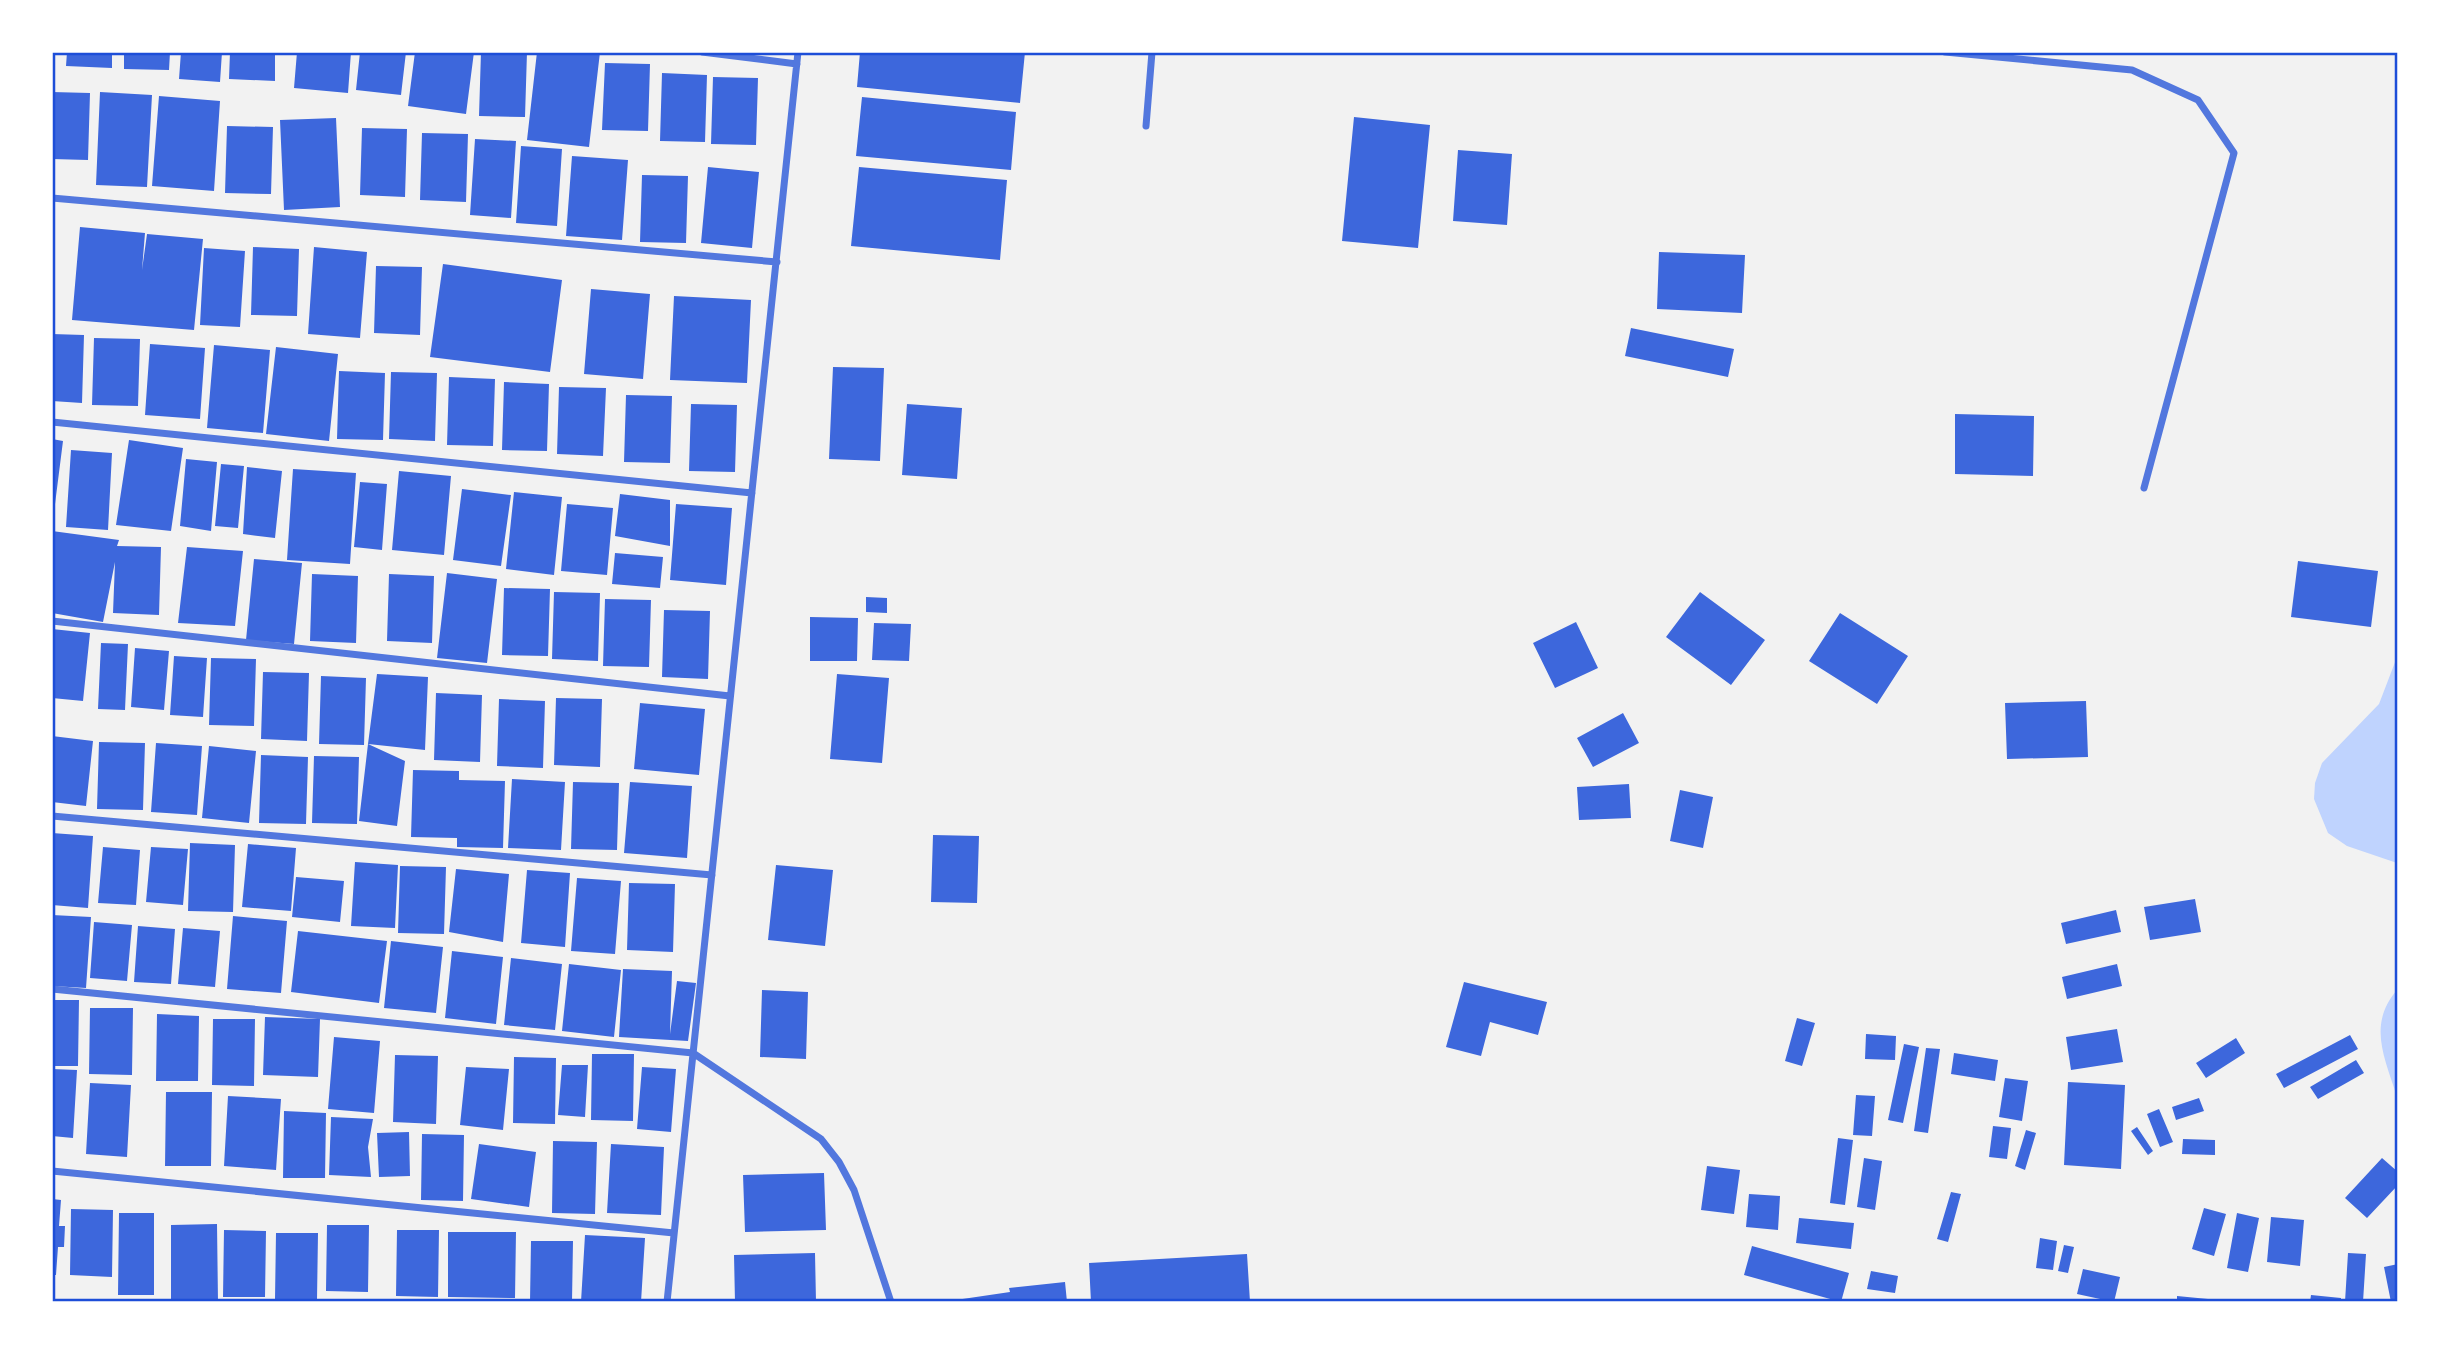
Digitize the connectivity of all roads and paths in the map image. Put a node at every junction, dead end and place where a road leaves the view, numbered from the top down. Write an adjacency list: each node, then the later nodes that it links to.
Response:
1 (702, 52): 5 (street)
2 (798, 52): 5 (street)
3 (1152, 52): 6 (street)
4 (1945, 52): 10 (street)
5 (797, 64): 8 (street)
6 (1146, 126)
7 (52, 198): 8 (street)
8 (776, 262): 11 (street)
9 (52, 422): 11 (street)
10 (2144, 488)
11 (752, 493): 13 (street)
12 (52, 621): 13 (street)
13 (730, 696): 15 (street)
14 (52, 817): 15 (street)
15 (712, 876): 17 (street)
16 (52, 989): 17 (street)
17 (693, 1053): 19 (street); 21 (street)
18 (52, 1171): 19 (street)
19 (674, 1233): 20 (street)
20 (667, 1301)
21 (891, 1301)

